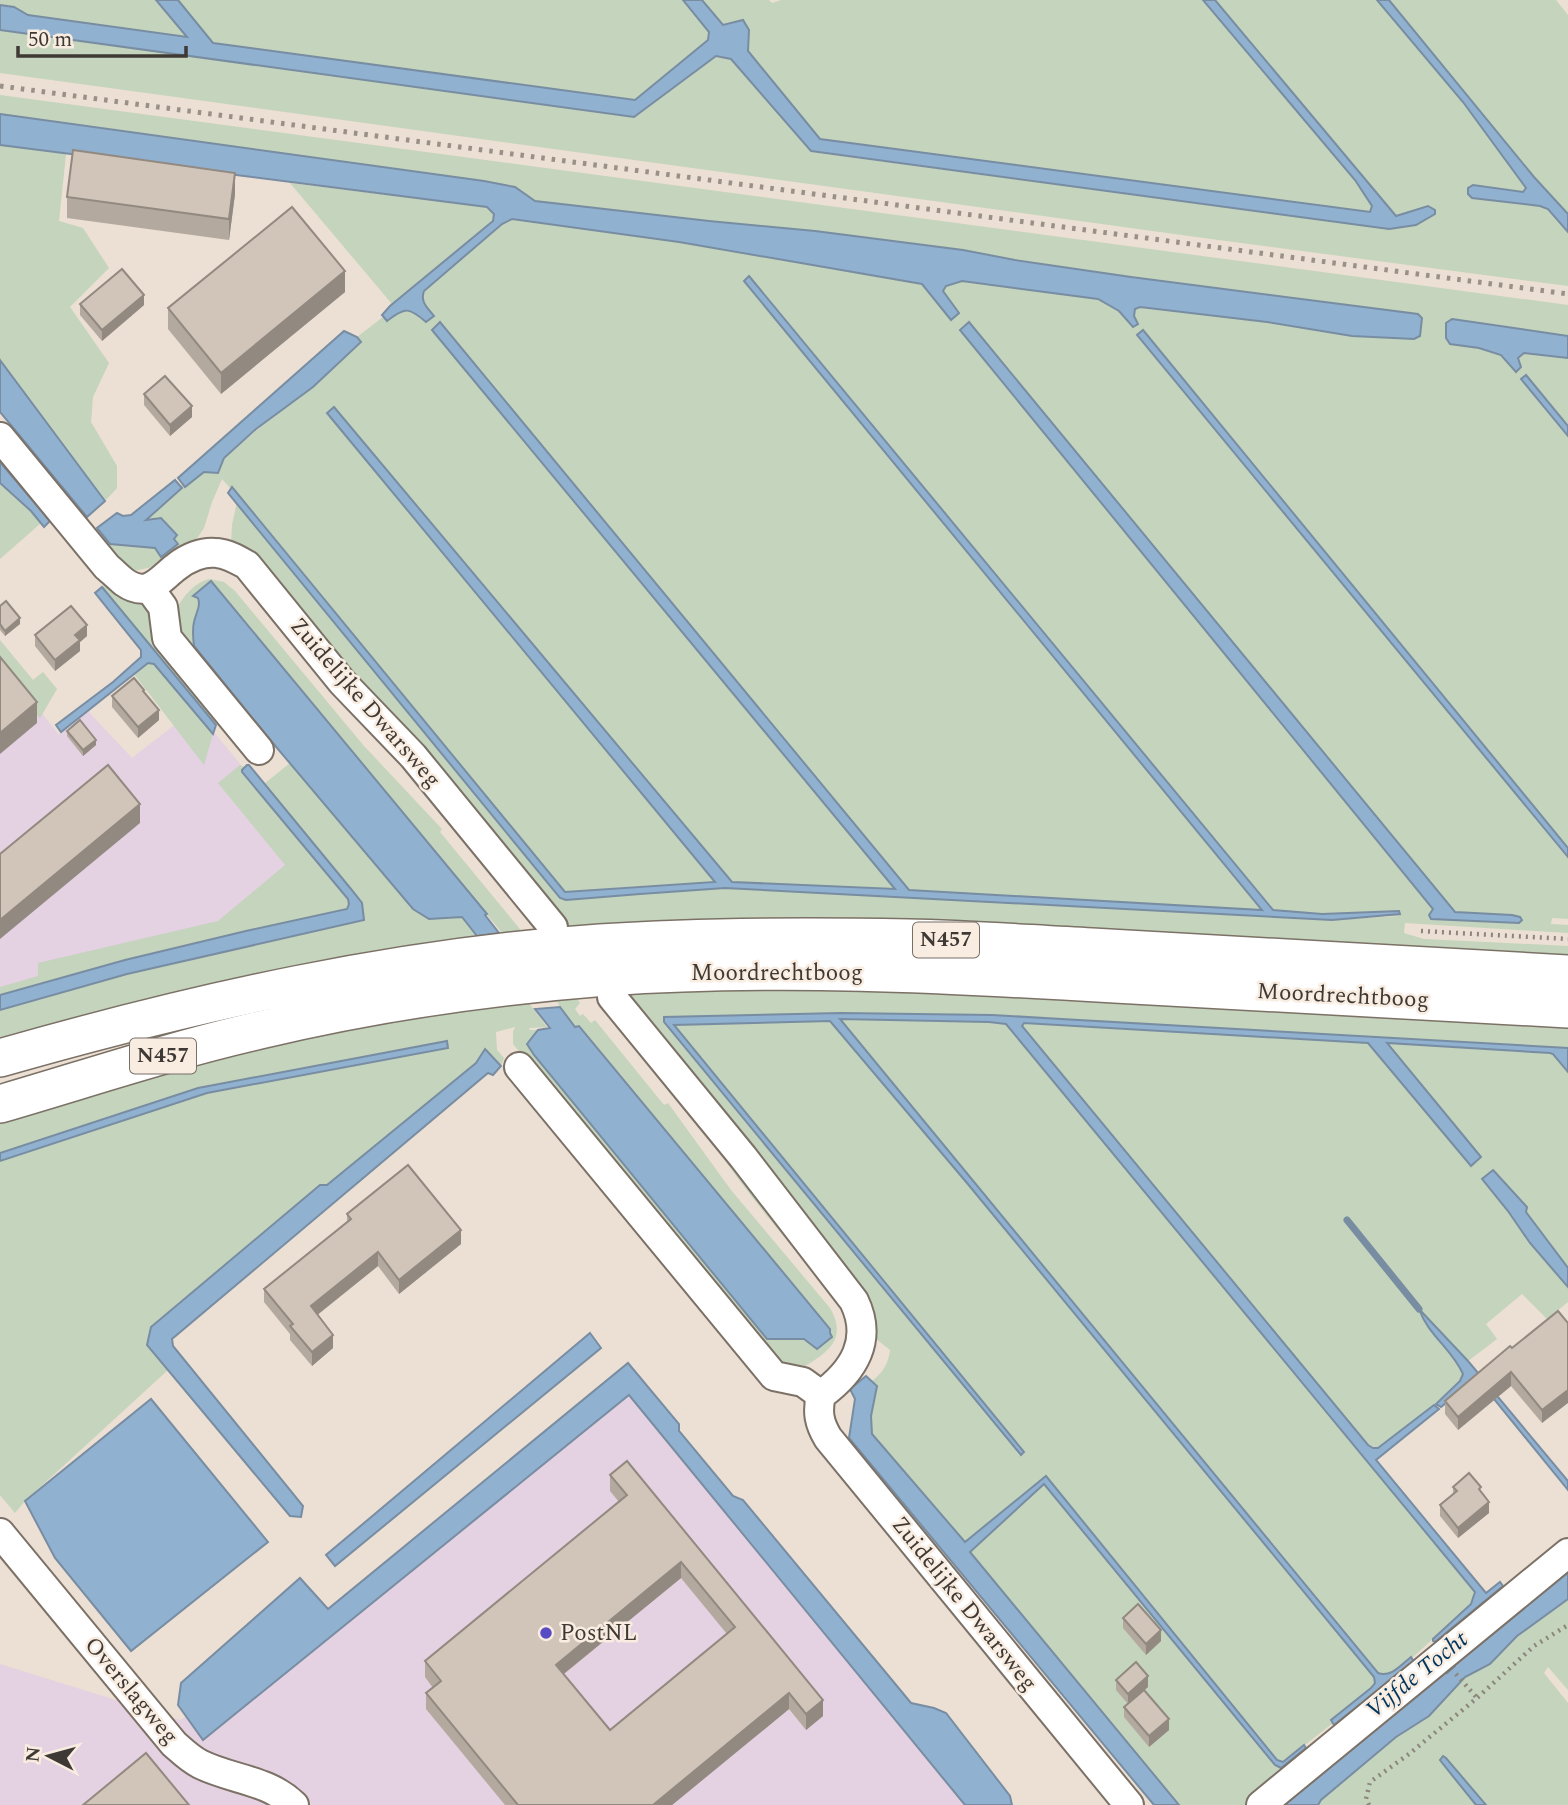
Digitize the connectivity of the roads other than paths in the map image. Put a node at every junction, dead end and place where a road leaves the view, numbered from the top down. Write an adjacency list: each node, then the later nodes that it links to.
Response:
1 (0, 437): 2 (street)
2 (149, 588): 3 (street); 4 (street, Zuidelijke Dwarsweg)
3 (259, 750)
4 (552, 927)
5 (1568, 974): 8 (main road, Moordrechtboog / N457)
6 (612, 997): 11 (street)
7 (1568, 1009): 10 (main road, Moordrechtboog / N457)
8 (0, 1058)
9 (519, 1067): 11 (street)
10 (0, 1104)
11 (821, 1395): 15 (street, Zuidelijke Dwarsweg)
12 (2, 1541): 14 (street, Overslagweg)
13 (1568, 1553): 16 (street)
14 (295, 1805)
15 (1129, 1805)
16 (1261, 1805)

